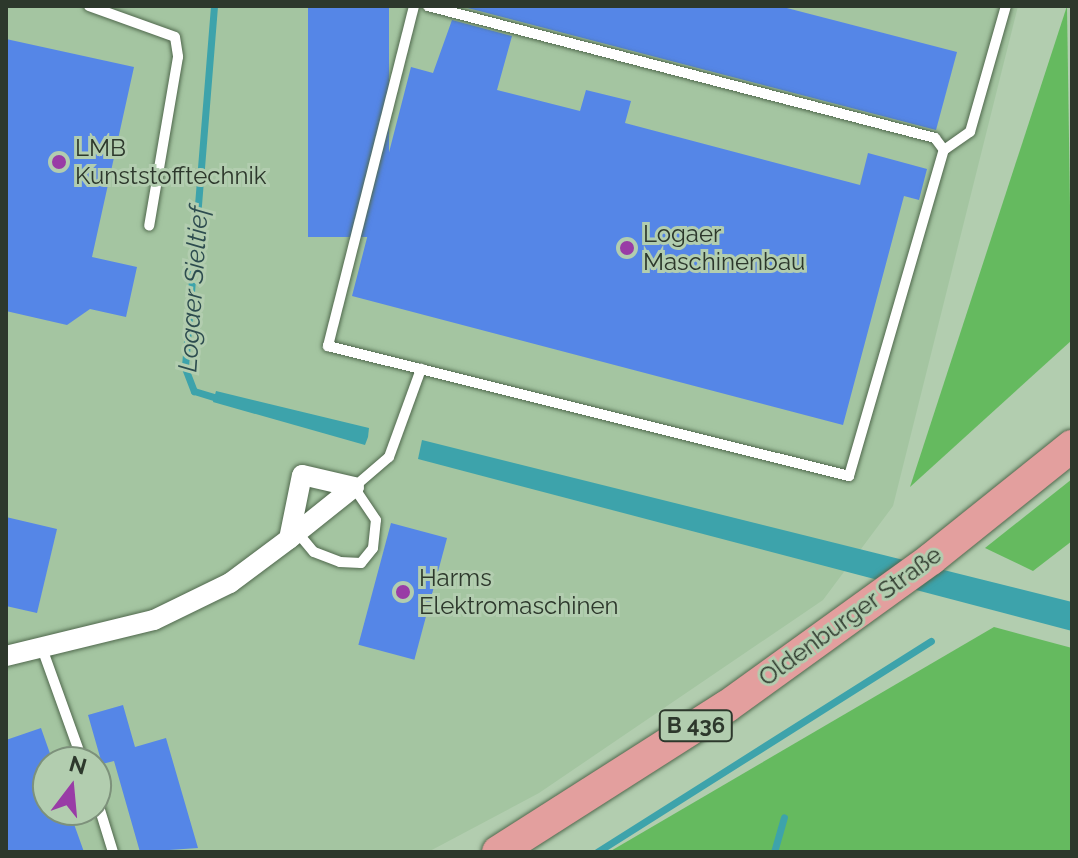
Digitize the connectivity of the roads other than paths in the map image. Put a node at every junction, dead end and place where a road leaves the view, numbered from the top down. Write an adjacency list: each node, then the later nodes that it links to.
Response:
1 (89, 6): 6 (lane)
2 (414, 6): 7 (lane)
3 (428, 6): 5 (lane)
4 (1006, 6): 5 (lane)
5 (944, 150): 7 (lane)
6 (149, 226)
7 (421, 369): 9 (lane)
8 (1072, 446): 16 (main road, Oldenburger Straße / B 436)
9 (354, 487): 10 (street); 10 (street); 10 (lane)
10 (293, 536): 11 (street)
11 (43, 651): 12 (street); 13 (lane)
12 (6, 656)
13 (77, 746)
14 (105, 826): 15 (lane)
15 (113, 852)
16 (498, 852)

